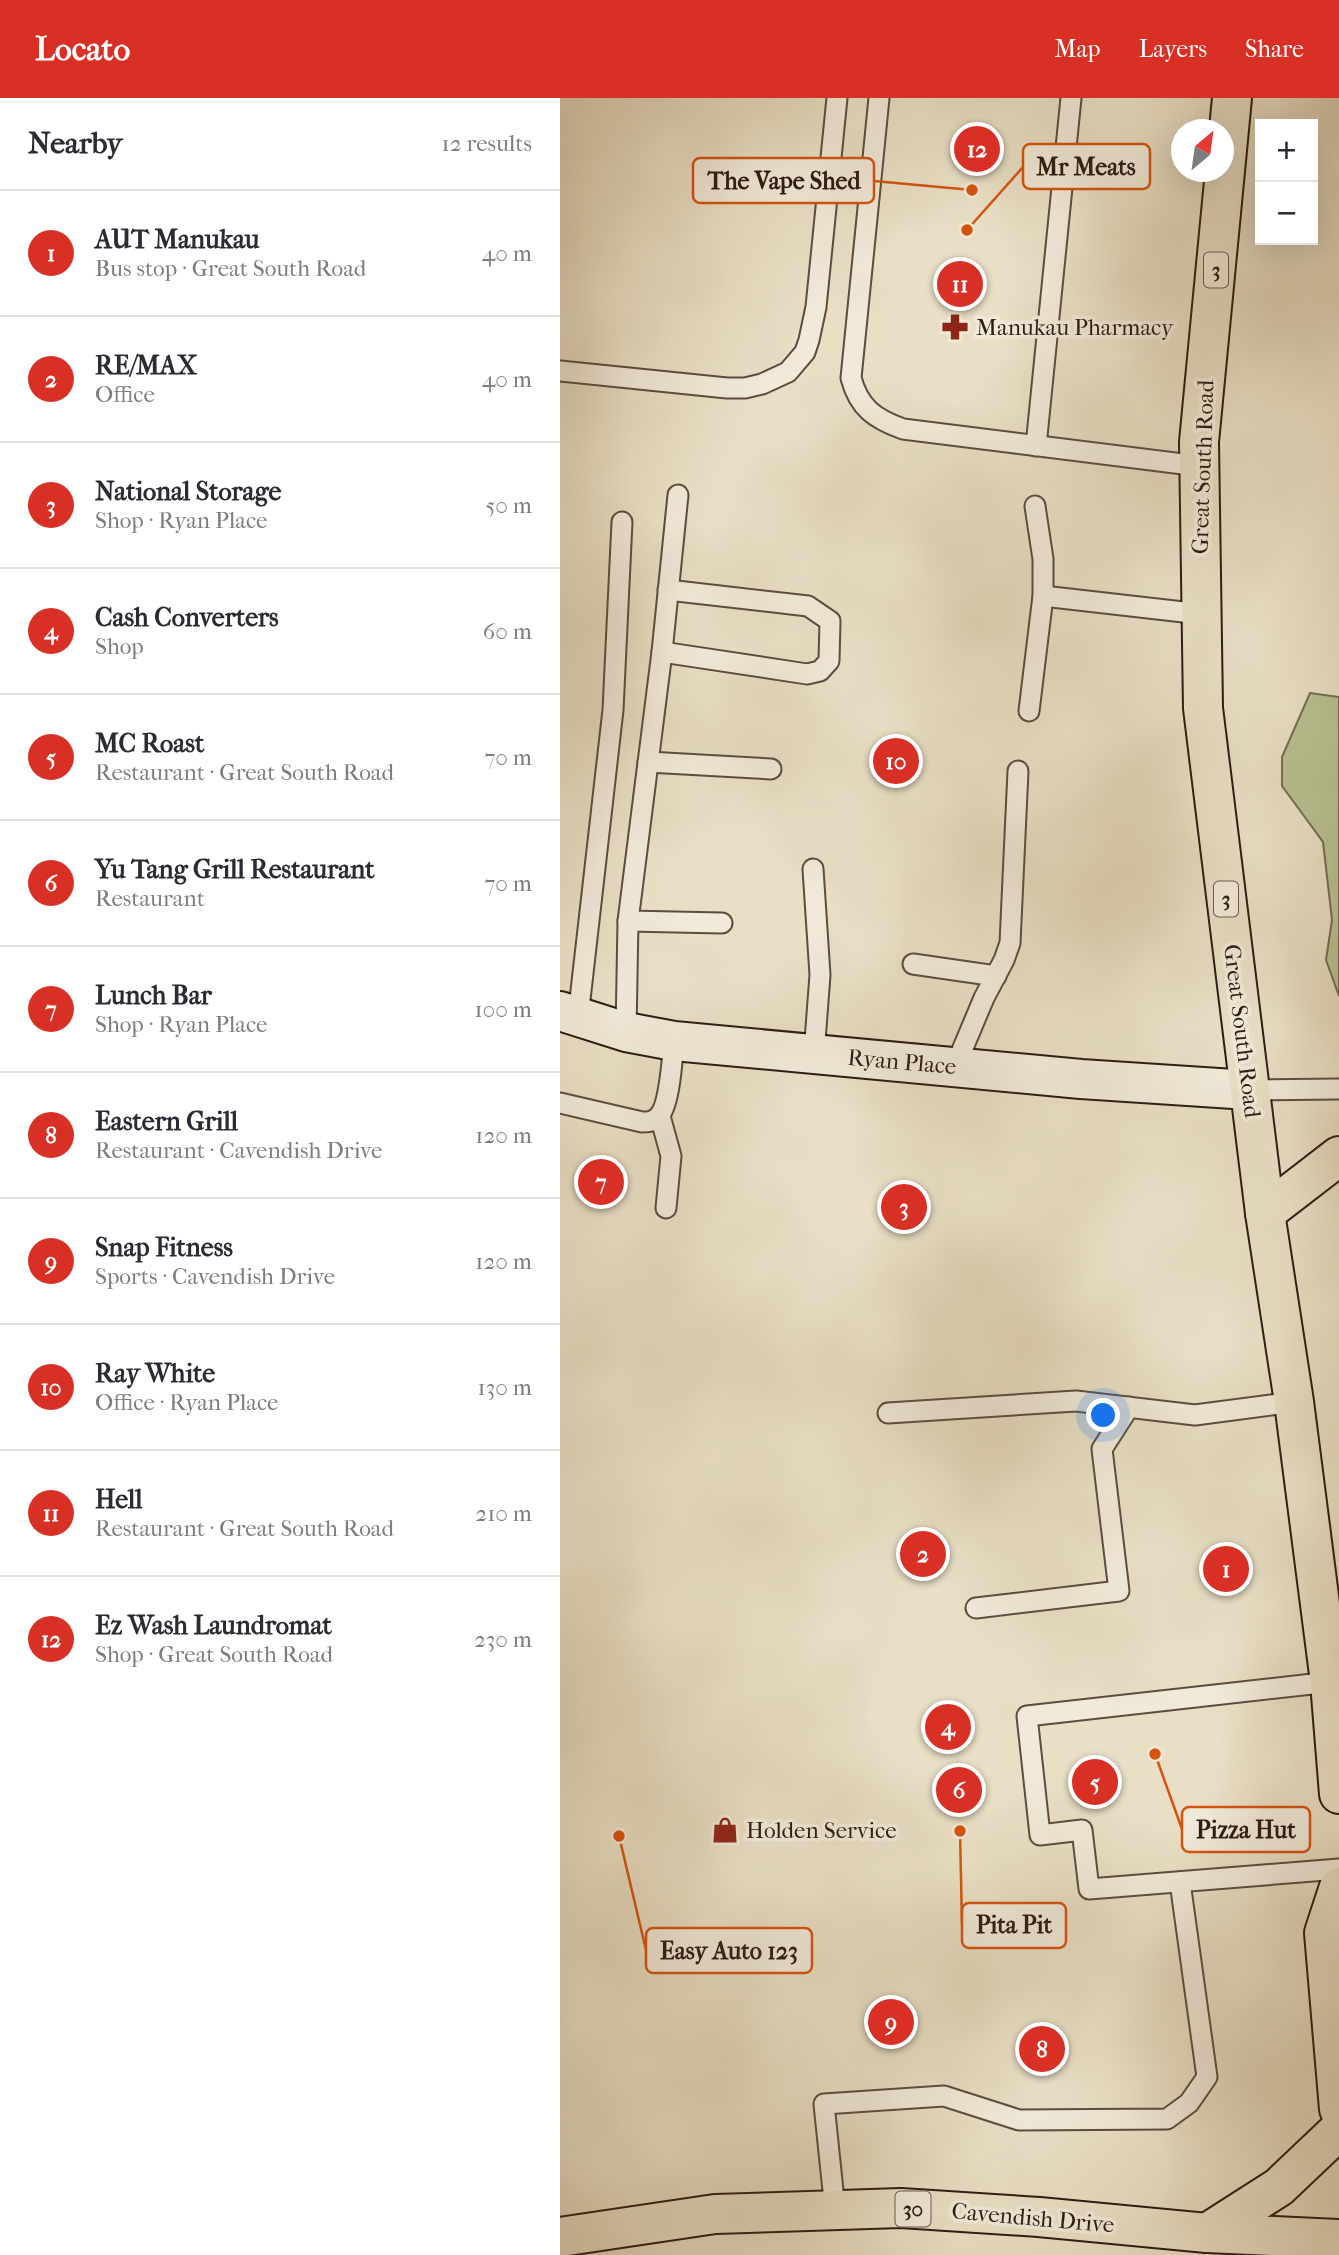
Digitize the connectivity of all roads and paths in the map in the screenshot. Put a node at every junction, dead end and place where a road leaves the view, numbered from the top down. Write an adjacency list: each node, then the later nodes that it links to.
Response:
1 (837, 98): 5 (lane)
2 (879, 98): 6 (lane)
3 (1071, 98): 6 (lane)
4 (1232, 98): 7 (main road, Great South Road / 3)
5 (560, 371)
6 (1036, 446): 7 (lane)
7 (1199, 466): 13 (main road, Great South Road / 3)
8 (678, 495): 11 (lane)
9 (1035, 506): 12 (lane)
10 (622, 522): 24 (lane)
11 (668, 590): 14 (lane); 14 (lane)
12 (1043, 596): 13 (lane); 15 (lane)
13 (1201, 614): 30 (main road, Great South Road / 3)
14 (662, 652): 16 (lane)
15 (1029, 711)
16 (648, 762): 17 (lane); 20 (lane)
17 (771, 769)
18 (1018, 771): 23 (lane)
19 (813, 869): 27 (lane)
20 (628, 921): 21 (lane); 25 (lane)
21 (722, 923)
22 (913, 964): 23 (lane)
23 (996, 976): 28 (lane)
24 (569, 1014): 25 (street, Ryan Place)
25 (625, 1032): 26 (street, Ryan Place)
26 (674, 1041): 27 (street, Ryan Place); 32 (lane)
27 (814, 1054): 28 (street, Ryan Place)
28 (955, 1067): 30 (street, Ryan Place)
29 (1339, 1089): 30 (lane)
30 (1249, 1090): 35 (main road, Great South Road / 3)
31 (560, 1103): 32 (lane)
32 (660, 1116): 34 (lane)
33 (1339, 1156): 35 (main road)
34 (666, 1208)
35 (1265, 1213): 36 (main road, Great South Road / 3)
36 (1294, 1402): 37 (lane); 40 (main road, Great South Road / 3)
37 (1129, 1407): 38 (lane); 39 (lane)
38 (888, 1413)
39 (976, 1608)
40 (1330, 1682): 41 (main road, Great South Road / 3); 43 (lane)
41 (1339, 1794)
42 (1339, 1869): 43 (lane)
43 (1180, 1882): 47 (lane)
44 (1339, 1887): 45 (main road)
45 (1339, 2109)
46 (1339, 2130): 48 (main road)
47 (835, 2210): 48 (main road, Cavendish Drive / 30); 49 (main road, Cavendish Drive / 30)
48 (1208, 2233): 50 (main road, Cavendish Drive / 30)
49 (560, 2237)
50 (1339, 2239)

